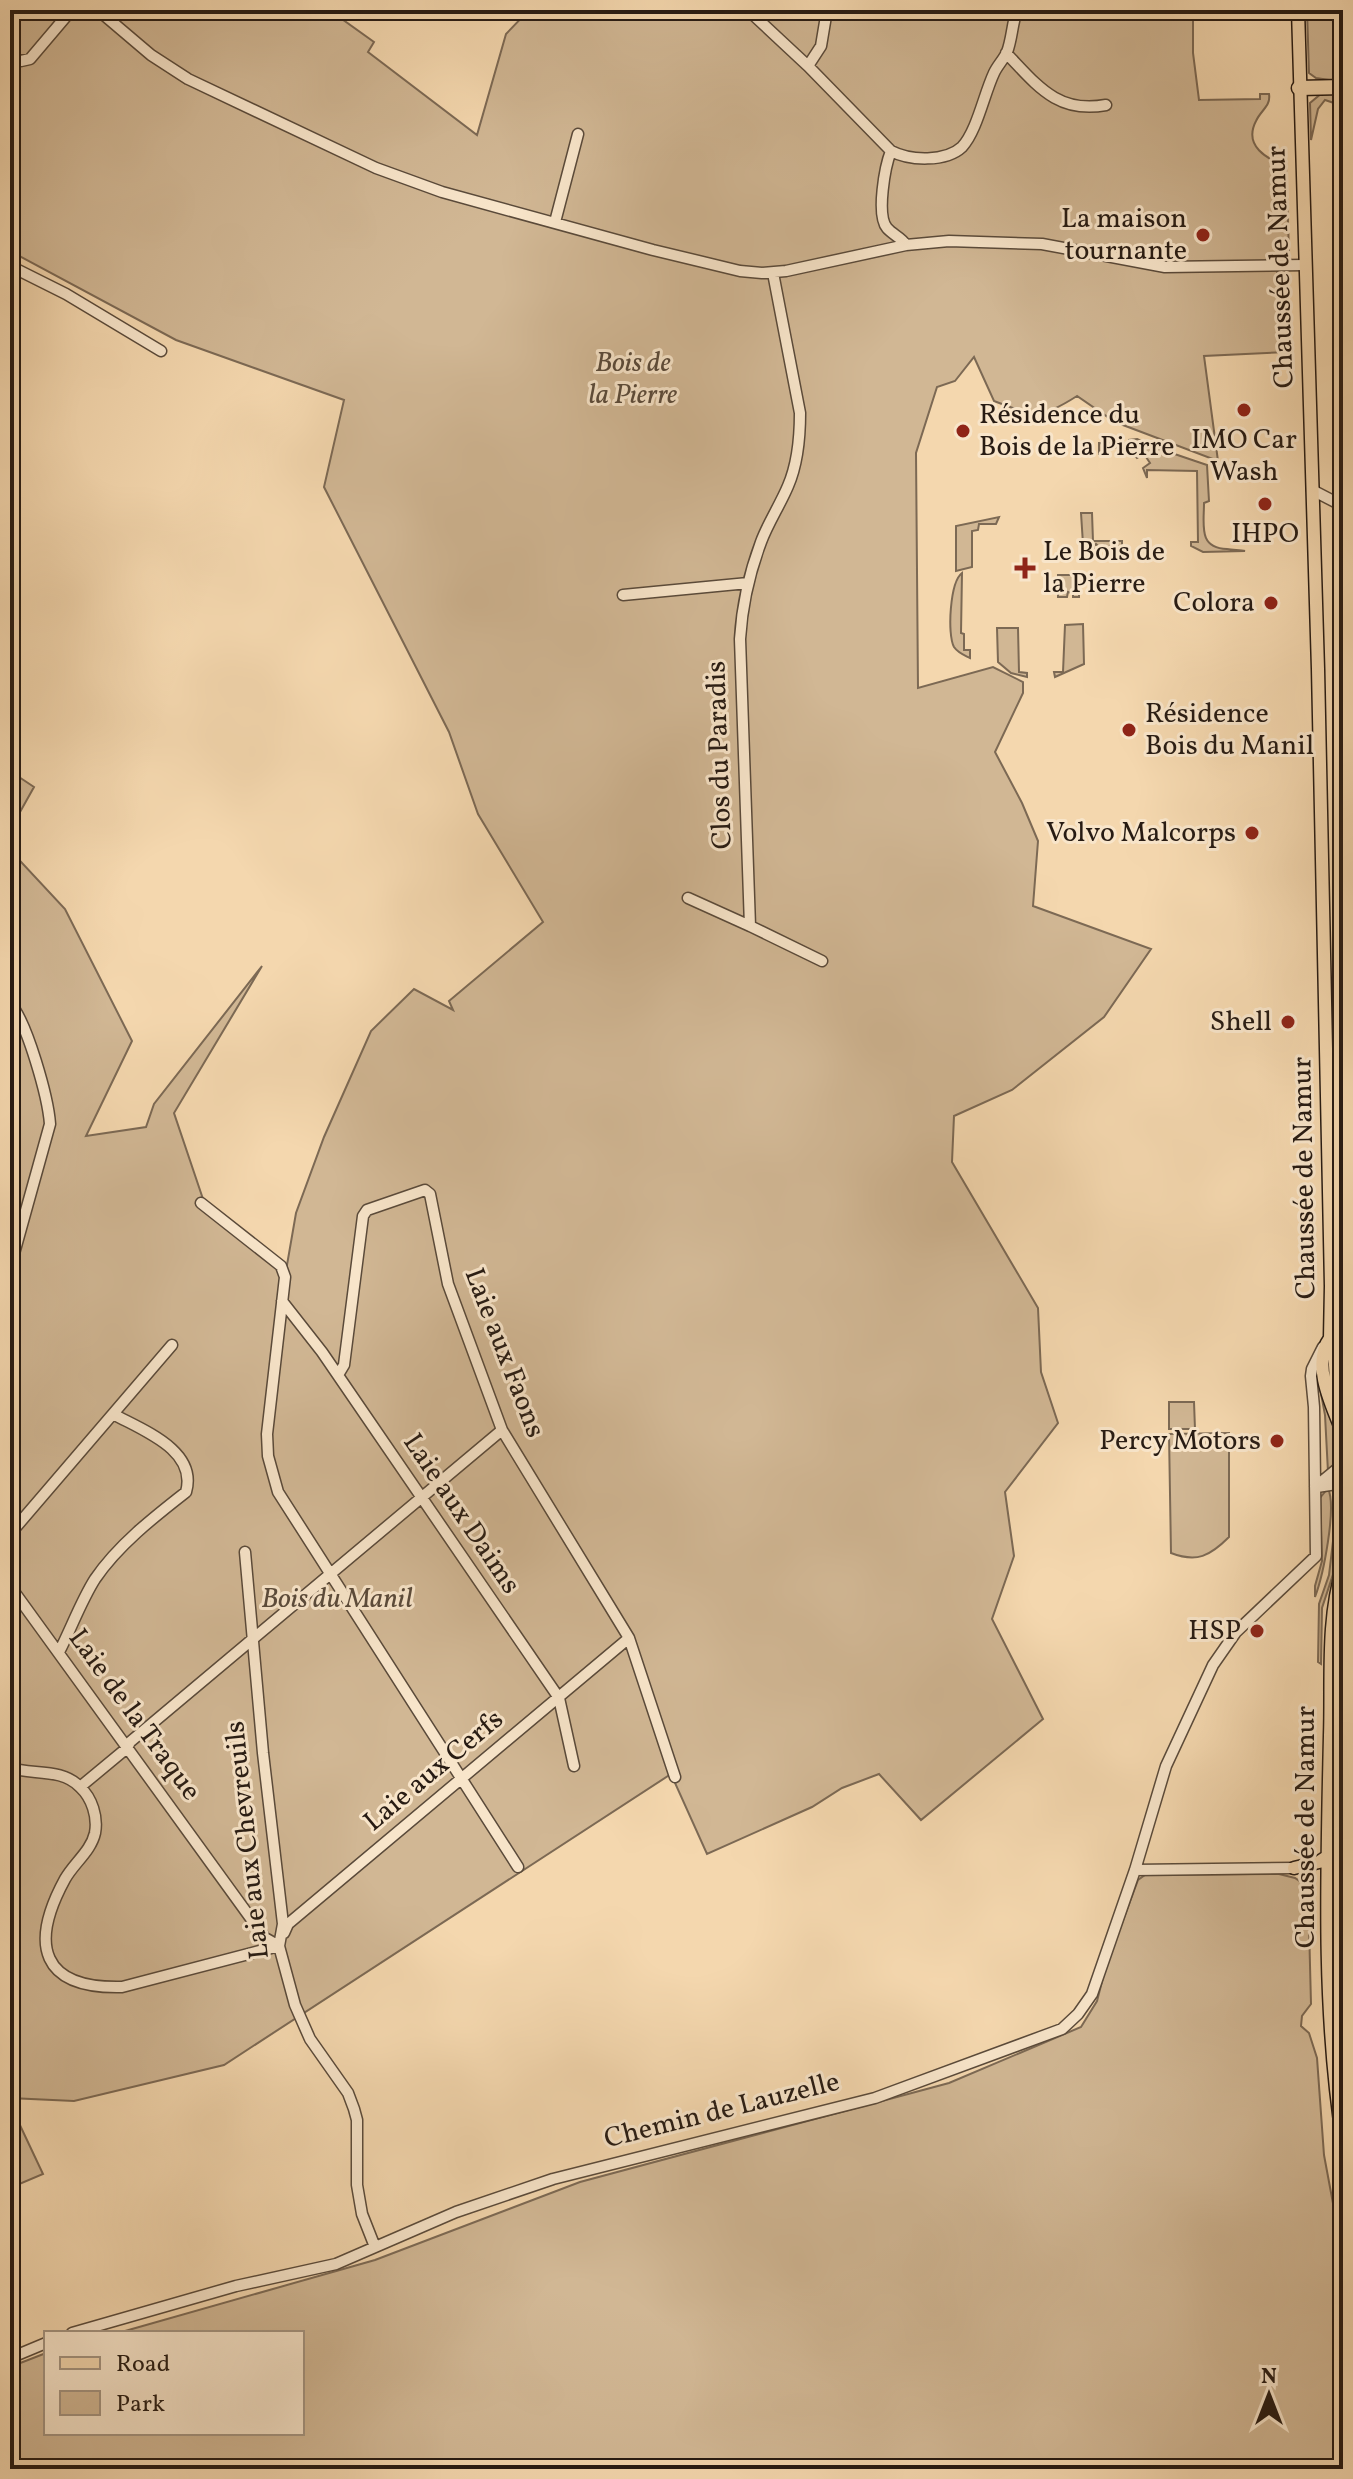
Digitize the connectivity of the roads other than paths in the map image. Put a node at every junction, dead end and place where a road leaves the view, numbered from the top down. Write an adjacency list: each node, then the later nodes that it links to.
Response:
1 (98, 10): 15 (street)
2 (748, 10): 9 (street)
3 (827, 10): 9 (street)
4 (1017, 10): 7 (street)
5 (1298, 10): 11 (main road, Chaussée de Namur)
6 (72, 11): 8 (street)
7 (1006, 53): 12 (street); 14 (street)
8 (10, 58)
9 (808, 66): 14 (street)
10 (1343, 87): 11 (highway)
11 (1299, 88): 17 (main road, Chaussée de Namur)
12 (1106, 105)
13 (578, 134): 15 (street)
14 (891, 151): 16 (street)
15 (555, 222): 19 (street)
16 (906, 245): 17 (street); 19 (street)
17 (1304, 265): 21 (main road, Chaussée de Namur)
18 (10, 266): 20 (street)
19 (773, 273): 23 (street, Clos du Paradis)
20 (161, 351)
21 (1312, 490): 22 (street); 32 (main road, Chaussée de Namur)
22 (1343, 506)
23 (748, 583): 24 (street); 26 (street, Clos du Paradis)
24 (623, 595)
25 (688, 898): 26 (street)
26 (750, 926): 27 (street)
27 (822, 961)
28 (10, 1003): 30 (street)
29 (201, 1203): 31 (street)
30 (10, 1268)
31 (282, 1301): 34 (street, Laie aux Daims); 46 (street)
32 (1327, 1342): 35 (main road, Chaussée de Namur); 38 (main road, Chaussée de Namur); 41 (street, Chemin de Lauzelle)
33 (172, 1345): 36 (street)
34 (338, 1375): 37 (street, Laie aux Faons); 42 (street, Laie aux Daims)
35 (1343, 1403)
36 (113, 1414): 43 (street); 50 (street)
37 (502, 1430): 42 (street); 48 (street, Laie aux Faons)
38 (1343, 1433)
39 (1343, 1464): 41 (street)
40 (1343, 1483): 41 (street)
41 (1315, 1487): 63 (street, Chemin de Lauzelle)
42 (421, 1500): 46 (street); 51 (street, Laie aux Daims)
43 (10, 1534)
44 (245, 1552): 49 (street, Laie aux Chevreuils)
45 (1343, 1567): 60 (main road, Chaussée de Namur)
46 (330, 1575): 49 (street); 57 (street)
47 (10, 1586): 50 (street, Laie de la Traque)
48 (629, 1638): 51 (street, Laie aux Cerfs); 56 (street, Laie aux Faons)
49 (254, 1640): 53 (street); 65 (street, Laie aux Chevreuils)
50 (59, 1652): 53 (street, Laie de la Traque)
51 (559, 1698): 54 (street, Laie aux Daims); 57 (street, Laie aux Cerfs)
52 (1343, 1724): 59 (main road, Chaussée de Namur)
53 (127, 1748): 58 (street); 65 (street, Laie de la Traque)
54 (574, 1766)
55 (10, 1768): 58 (street)
56 (675, 1777)
57 (463, 1779): 61 (street); 65 (street, Laie aux Cerfs)
58 (80, 1787): 65 (street)
59 (1342, 1847): 64 (main road, Chaussée de Namur)
60 (1328, 1856): 62 (main road); 64 (main road, Chaussée de Namur)
61 (518, 1867)
62 (1294, 1868): 63 (street); 64 (main road)
63 (1135, 1870): 68 (street, Chemin de Lauzelle)
64 (1337, 1878): 66 (main road, Chaussée de Namur); 67 (main road, Chaussée de Namur)
65 (279, 1946): 68 (street, Laie aux Chevreuils)
66 (1343, 2007)
67 (1343, 2142)
68 (375, 2247): 69 (street, Chemin de Lauzelle)
69 (79, 2331)
70 (44, 2344): 71 (street)
71 (10, 2358)

